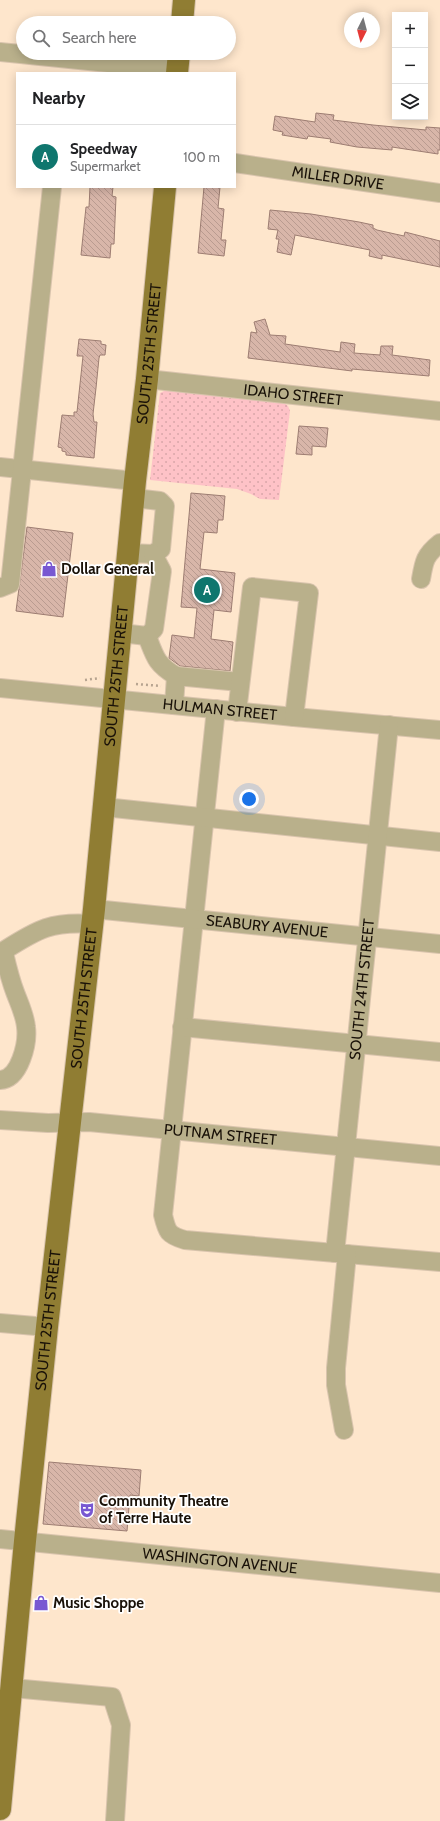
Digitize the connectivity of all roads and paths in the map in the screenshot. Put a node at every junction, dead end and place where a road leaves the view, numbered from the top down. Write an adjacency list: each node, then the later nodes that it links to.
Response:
1 (184, 0): 2 (main road)
2 (183, 16)
3 (0, 52): 4 (street)
4 (16, 56)
5 (37, 60): 7 (street)
6 (178, 65): 7 (street)
7 (64, 66)
8 (236, 163): 11 (street, MILLER DRIVE)
9 (52, 188): 15 (street)
10 (165, 188): 12 (main road, SOUTH 25TH STREET)
11 (440, 193)
12 (147, 379): 13 (street, IDAHO STREET); 16 (main road, SOUTH 25TH STREET)
13 (440, 411)
14 (0, 467): 15 (street)
15 (22, 469): 16 (street); 21 (street)
16 (134, 490): 18 (main road, SOUTH 25TH STREET); 19 (street)
17 (440, 543): 20 (street)
18 (128, 553): 19 (street); 22 (main road, SOUTH 25TH STREET)
19 (153, 554): 23 (street)
20 (421, 579)
21 (0, 588)
22 (121, 633): 23 (street); 28 (main road, SOUTH 25TH STREET)
23 (147, 636): 24 (street)
24 (170, 681): 25 (street); 26 (path); 29 (street)
25 (240, 682): 31 (street); 32 (street)
26 (135, 684)
27 (0, 688): 28 (street, HULMAN STREET)
28 (115, 699): 29 (street, HULMAN STREET); 35 (main road, SOUTH 25TH STREET)
29 (174, 705): 30 (street, HULMAN STREET)
30 (216, 710): 31 (street, HULMAN STREET); 36 (street)
31 (237, 712): 32 (street, HULMAN STREET)
32 (294, 717): 33 (street, HULMAN STREET)
33 (389, 725): 34 (street, HULMAN STREET); 37 (street, SOUTH 24TH STREET)
34 (440, 730)
35 (104, 807): 36 (street); 39 (main road, SOUTH 25TH STREET)
36 (206, 817): 37 (street); 40 (street)
37 (377, 835): 38 (street); 41 (street, SOUTH 24TH STREET)
38 (440, 842)
39 (93, 916): 40 (street, SEABURY AVENUE); 43 (street, SEABURY AVENUE); 49 (main road, SOUTH 25TH STREET)
40 (194, 919): 41 (street, SEABURY AVENUE); 44 (street)
41 (367, 936): 42 (street, SEABURY AVENUE); 45 (street, SOUTH 24TH STREET)
42 (440, 944)
43 (2, 953): 47 (street)
44 (182, 1027): 45 (street); 50 (street)
45 (356, 1044): 46 (street); 51 (street, SOUTH 24TH STREET)
46 (440, 1052)
47 (0, 1080)
48 (0, 1120): 49 (street, PUTNAM STREET)
49 (70, 1121): 50 (street, PUTNAM STREET); 56 (main road, SOUTH 25TH STREET)
50 (172, 1129): 51 (street, PUTNAM STREET); 53 (street)
51 (346, 1146): 52 (street, PUTNAM STREET); 53 (street, SOUTH 24TH STREET)
52 (440, 1156)
53 (341, 1254): 54 (street); 57 (street, SOUTH 24TH STREET)
54 (440, 1262)
55 (0, 1323): 56 (street)
56 (47, 1327): 59 (main road, SOUTH 25TH STREET)
57 (344, 1430)
58 (0, 1539): 59 (street, WASHINGTON AVENUE)
59 (25, 1542): 60 (street, WASHINGTON AVENUE); 61 (main road, SOUTH 25TH STREET)
60 (440, 1583)
61 (12, 1688): 62 (main road, SOUTH 25TH STREET); 64 (street)
62 (3, 1750): 63 (main road, SOUTH 25TH STREET)
63 (0, 1809)
64 (115, 1821)

